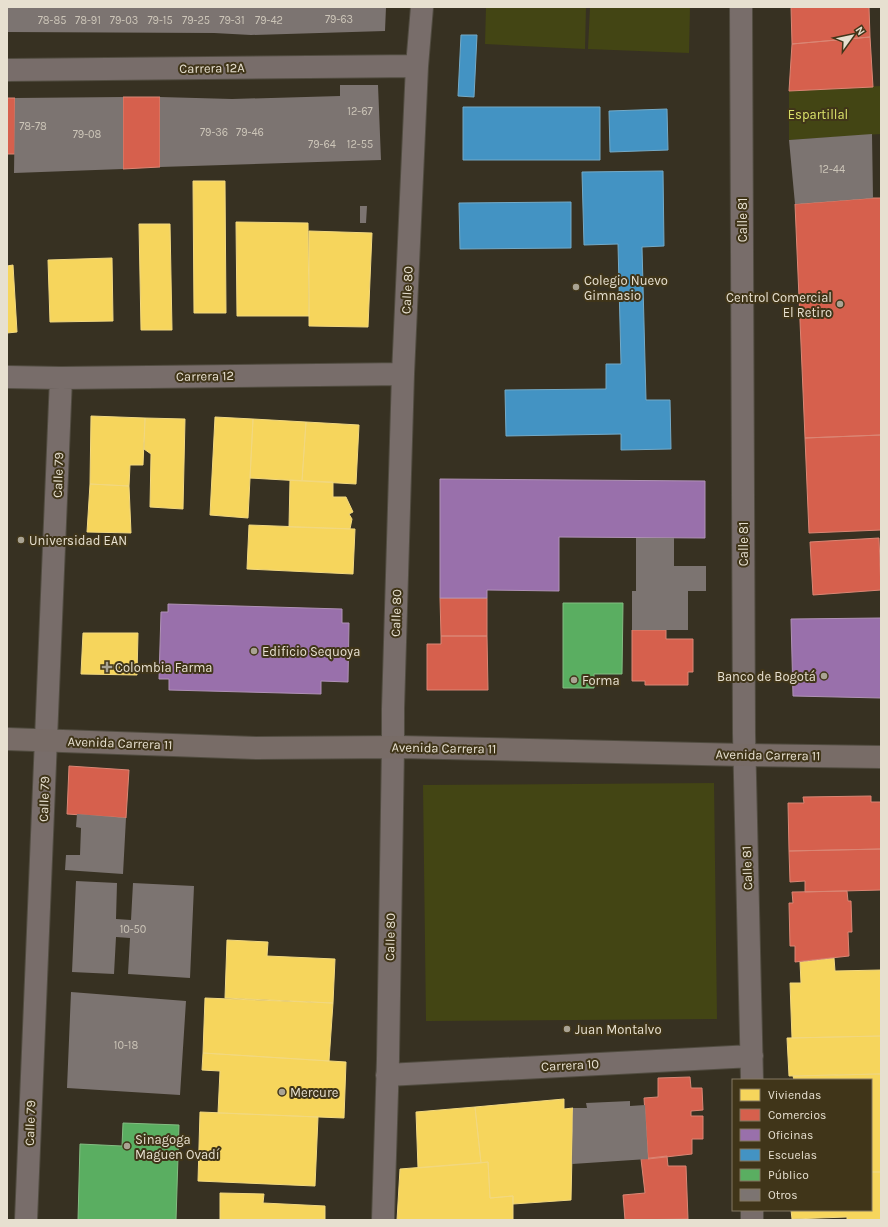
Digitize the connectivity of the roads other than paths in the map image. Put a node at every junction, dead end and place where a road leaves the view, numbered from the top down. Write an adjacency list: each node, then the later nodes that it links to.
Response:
1 (422, 7): 3 (street, Calle 80)
2 (741, 7): 11 (street, Calle 81)
3 (418, 66): 4 (street, Carrera 12A); 5 (street, Calle 80)
4 (7, 70)
5 (403, 374): 7 (street, Carrera 12); 10 (street, Calle 80)
6 (7, 377): 7 (street, Carrera 12)
7 (62, 378): 9 (street, Calle 79)
8 (7, 739): 9 (main road, Avenida Carrera 11)
9 (46, 740): 10 (main road, Avenida Carrera 11); 16 (street, Calle 79)
10 (393, 747): 11 (main road, Avenida Carrera 11); 14 (street, Calle 80)
11 (744, 755): 12 (main road, Avenida Carrera 11); 13 (street, Calle 81)
12 (881, 757)
13 (752, 1050): 14 (street, Carrera 10); 15 (street, Calle 81)
14 (387, 1067): 17 (street, Calle 80)
15 (752, 1079)
16 (26, 1220)
17 (383, 1220)

